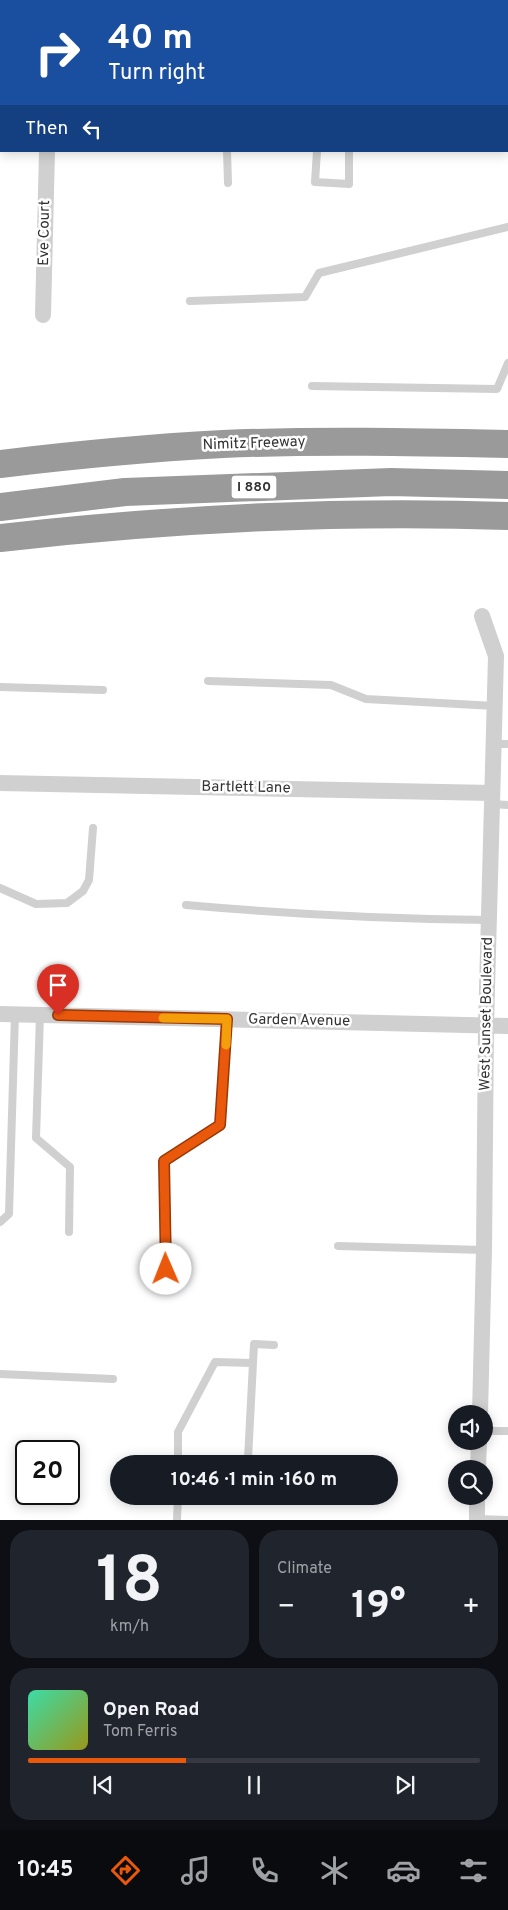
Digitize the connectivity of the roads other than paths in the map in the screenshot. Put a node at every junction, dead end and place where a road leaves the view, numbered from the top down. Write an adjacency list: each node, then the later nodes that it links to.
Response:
1 (47, 152): 8 (street, Eve Court)
2 (228, 152): 5 (lane)
3 (317, 152): 4 (lane)
4 (349, 152)
5 (228, 183)
6 (508, 227): 7 (lane)
7 (190, 301)
8 (43, 315)
9 (508, 362): 10 (lane)
10 (312, 386)
11 (508, 444): 12 (highway, Nimitz Freeway)
12 (0, 464)
13 (508, 485): 14 (highway, I 880)
14 (0, 507)
15 (508, 516): 16 (highway, I 880)
16 (0, 538)
17 (482, 616): 21 (street, West Sunset Boulevard)
18 (208, 681): 21 (lane)
19 (0, 687): 20 (lane)
20 (103, 690)
21 (495, 706): 22 (street, West Sunset Boulevard)
22 (501, 744): 24 (street, West Sunset Boulevard)
23 (0, 783): 24 (street, Bartlett Lane)
24 (497, 801): 28 (street, West Sunset Boulevard)
25 (93, 828): 26 (lane)
26 (0, 888)
27 (186, 905): 28 (lane)
28 (489, 920): 32 (street, West Sunset Boulevard)
29 (7, 1014): 30 (street, Garden Avenue); 34 (lane)
30 (40, 1015): 31 (street, Garden Avenue); 35 (lane)
31 (227, 1019): 32 (street, Garden Avenue); 38 (lane)
32 (486, 1026): 33 (street, Garden Avenue); 37 (street, West Sunset Boulevard)
33 (508, 1026)
34 (0, 1222)
35 (69, 1232)
36 (338, 1246): 37 (lane)
37 (484, 1250): 43 (street, West Sunset Boulevard)
38 (166, 1287)
39 (274, 1345): 40 (lane)
40 (254, 1363): 46 (lane); 47 (lane)
41 (0, 1374): 42 (lane)
42 (113, 1379)
43 (480, 1405)
44 (493, 1431): 45 (lane)
45 (508, 1431)
46 (178, 1455)
47 (248, 1455)
48 (178, 1505): 51 (lane)
49 (477, 1505): 50 (street)
50 (477, 1519): 52 (lane)
51 (177, 1520)
52 (508, 1520)

